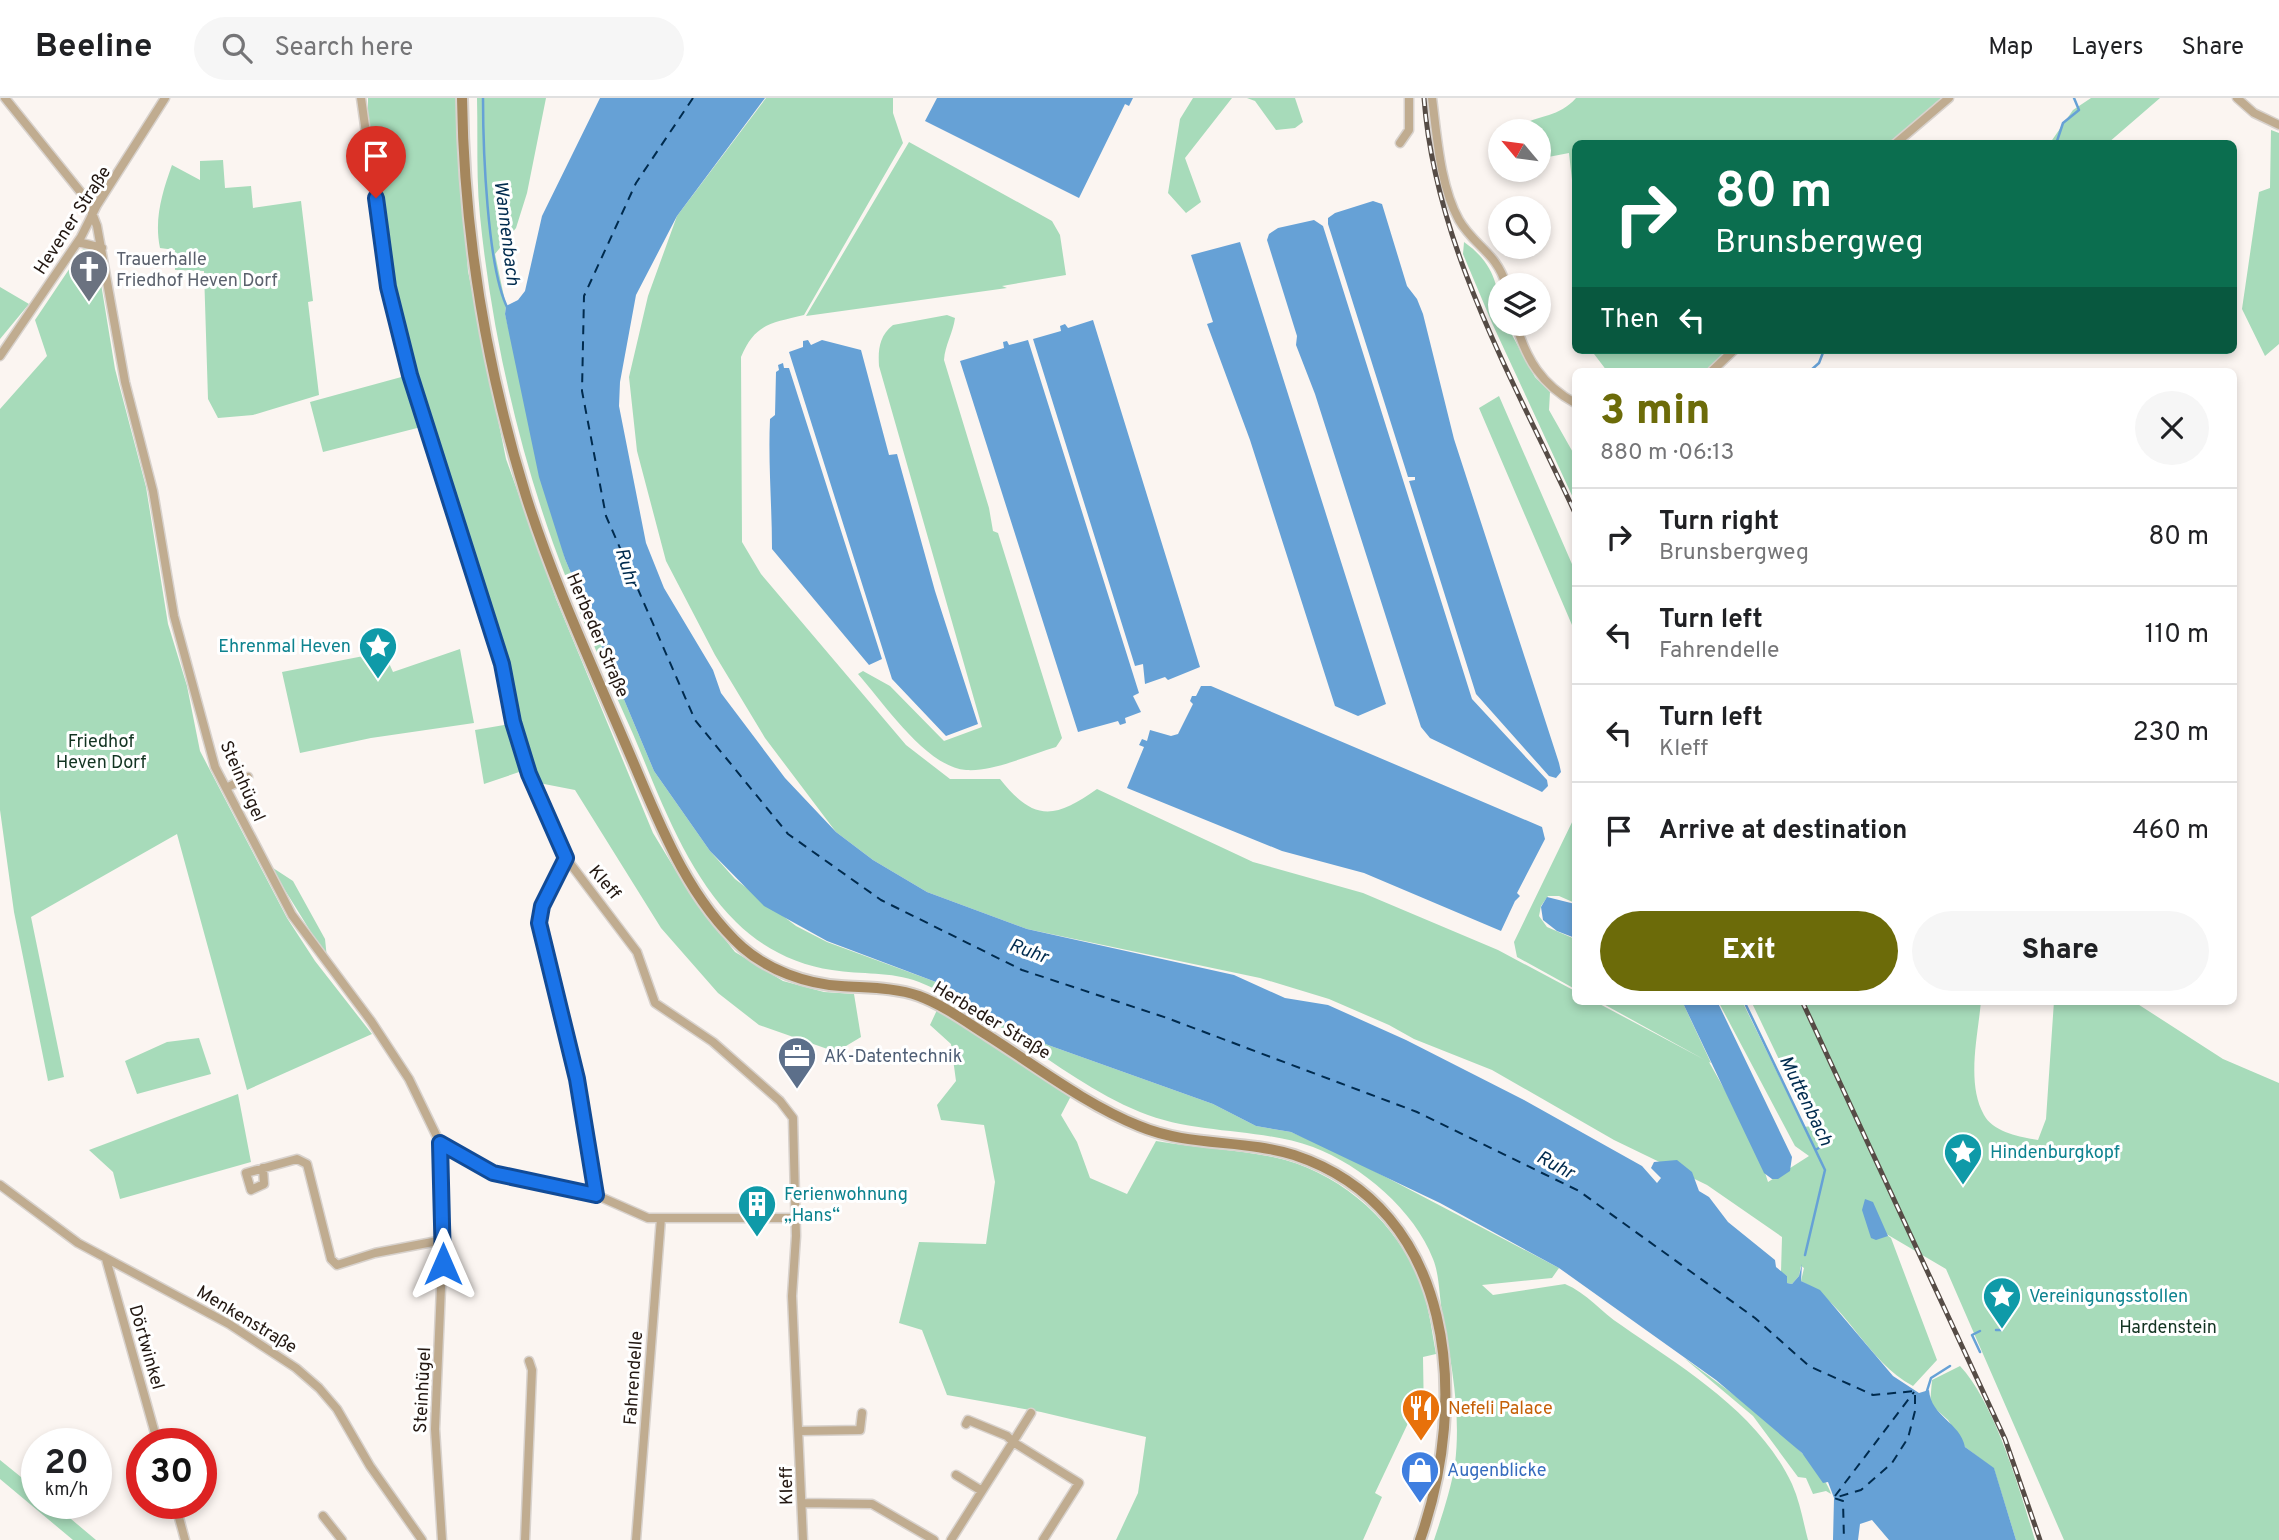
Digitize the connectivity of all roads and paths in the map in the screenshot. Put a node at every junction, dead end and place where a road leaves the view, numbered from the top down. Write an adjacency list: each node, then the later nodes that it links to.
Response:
1 (5, 98): 12 (street, Steinhügel)
2 (165, 98): 12 (street, Hevener Straße)
3 (360, 98): 23 (street, Kleff)
4 (462, 98): 54 (main road, Herbeder Straße)
5 (1409, 98): 11 (street)
6 (1432, 98): 15 (street)
7 (1949, 98): 10 (street)
8 (2238, 98): 9 (street)
9 (2279, 125)
10 (1900, 140)
11 (1401, 143)
12 (93, 215): 13 (street, Hevener Straße); 14 (street, Steinhügel)
13 (78, 242): 14 (street); 18 (street, Hevener Straße)
14 (102, 248): 22 (street, Steinhügel)
15 (1501, 273)
16 (1520, 336): 20 (street)
17 (1730, 354): 19 (street)
18 (0, 356)
19 (1715, 368)
20 (1572, 401)
21 (248, 777): 22 (street)
22 (226, 788): 24 (street, Steinhügel)
23 (566, 858): 27 (street); 29 (street, Kleff)
24 (440, 1143): 27 (street); 30 (street, Steinhügel)
25 (263, 1168): 30 (street)
26 (0, 1185): 31 (street, Menkenstraße)
27 (596, 1195): 28 (street)
28 (661, 1218): 29 (street); 49 (street, Fahrendelle)
29 (794, 1218): 37 (street, Kleff)
30 (443, 1240): 47 (street, Steinhügel)
31 (106, 1259): 36 (street, Dörtwinkel); 46 (street, Menkenstraße)
32 (528, 1361): 48 (street)
33 (862, 1413): 37 (street)
34 (1031, 1413): 38 (street)
35 (966, 1424): 38 (street)
36 (154, 1428)
37 (800, 1431): 41 (street, Kleff)
38 (1013, 1442): 40 (street); 53 (street)
39 (956, 1475): 40 (street)
40 (982, 1491): 52 (street)
41 (802, 1503): 50 (street, Kleff); 51 (street)
42 (323, 1516): 45 (street)
43 (179, 1519): 44 (street)
44 (185, 1540)
45 (342, 1540)
46 (422, 1540)
47 (442, 1540)
48 (523, 1540)
49 (636, 1540)
50 (803, 1540)
51 (933, 1540)
52 (951, 1540)
53 (1043, 1540)
54 (1420, 1540)

